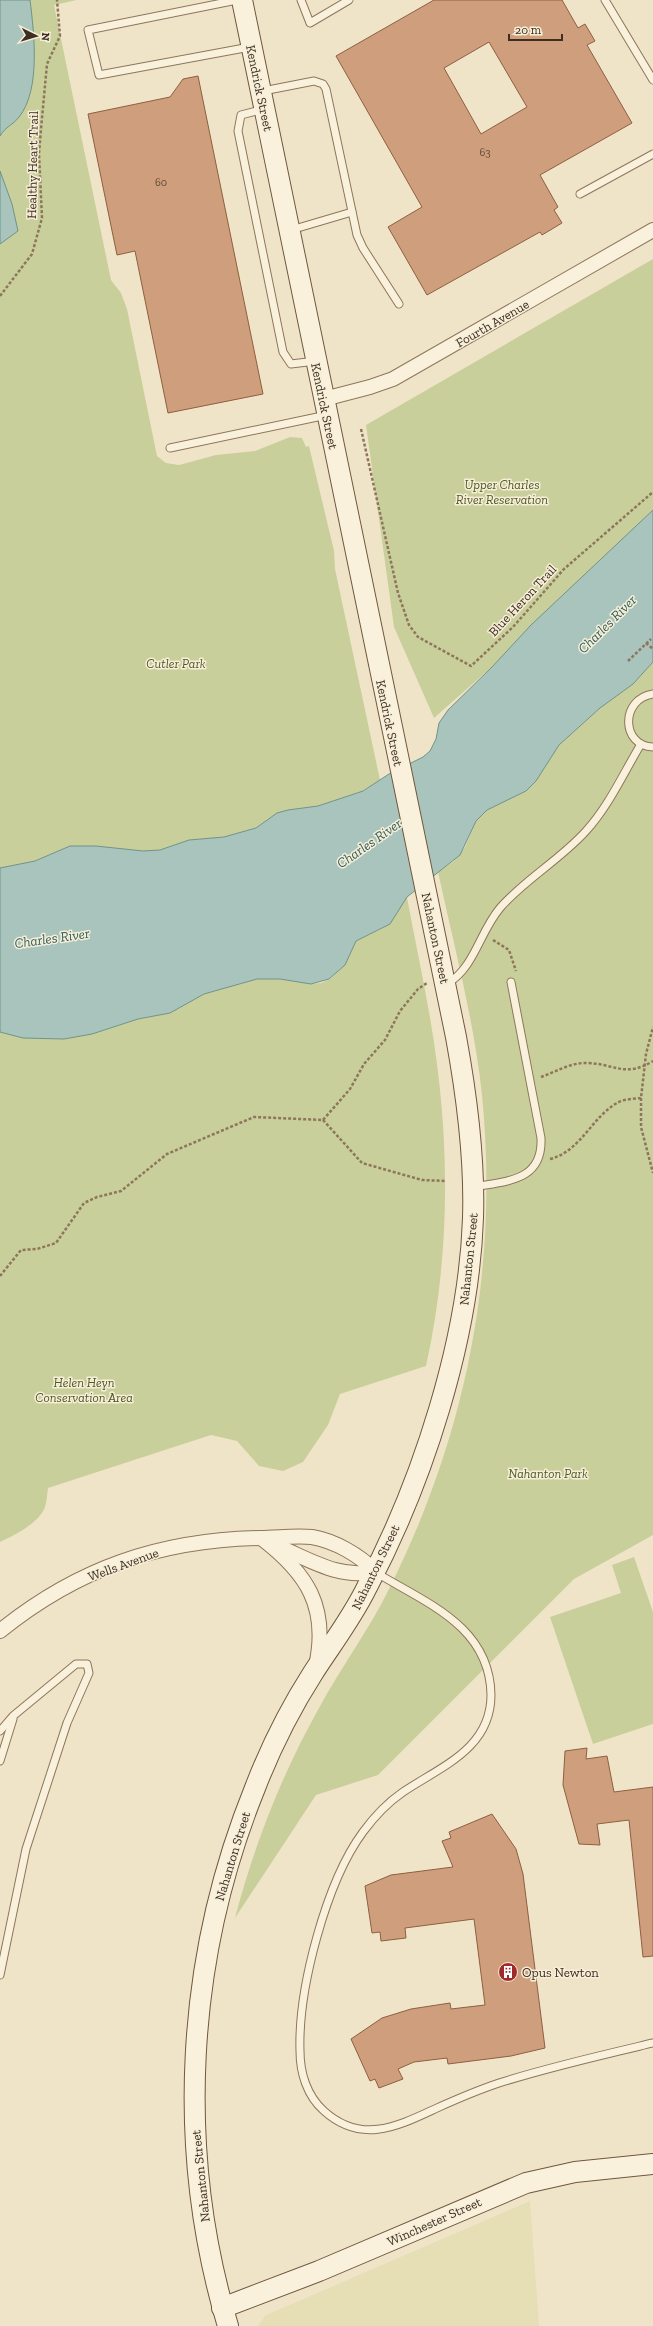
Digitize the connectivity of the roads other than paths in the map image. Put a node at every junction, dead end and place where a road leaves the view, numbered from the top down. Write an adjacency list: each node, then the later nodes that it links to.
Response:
1 (237, 0): 6 (lane)
2 (242, 0): 6 (main road, Kendrick Street)
3 (300, 0): 4 (lane)
4 (349, 0)
5 (605, 0): 7 (lane)
6 (252, 47): 8 (main road, Kendrick Street)
7 (653, 80)
8 (263, 100): 11 (lane); 12 (main road, Kendrick Street); 15 (lane)
9 (653, 154): 10 (lane)
10 (580, 194)
11 (352, 212): 12 (lane); 14 (lane)
12 (289, 230): 15 (main road, Kendrick Street)
13 (653, 230): 16 (street, Fourth Avenue)
14 (399, 304)
15 (316, 361): 16 (main road, Kendrick Street)
16 (326, 407): 17 (lane); 21 (main road, Kendrick Street)
17 (170, 448)
18 (653, 694): 19 (lane)
19 (642, 744): 20 (lane); 22 (lane)
20 (653, 747)
21 (408, 812): 22 (main road, Nahanton Street)
22 (444, 978): 24 (main road, Nahanton Street)
23 (511, 982): 24 (lane)
24 (473, 1187): 26 (main road, Nahanton Street)
25 (260, 1538): 26 (street, Wells Avenue); 26 (street, Wells Avenue); 27 (street, Wells Avenue); 28 (street)
26 (375, 1571): 28 (main road, Nahanton Street); 34 (lane)
27 (0, 1631)
28 (314, 1671): 36 (main road, Nahanton Street)
29 (14, 1716): 30 (lane); 31 (lane); 32 (lane)
30 (0, 1731)
31 (0, 1761)
32 (0, 1969): 33 (lane)
33 (0, 1975)
34 (653, 2043)
35 (653, 2164): 36 (main road, Winchester Street)
36 (225, 2317)

